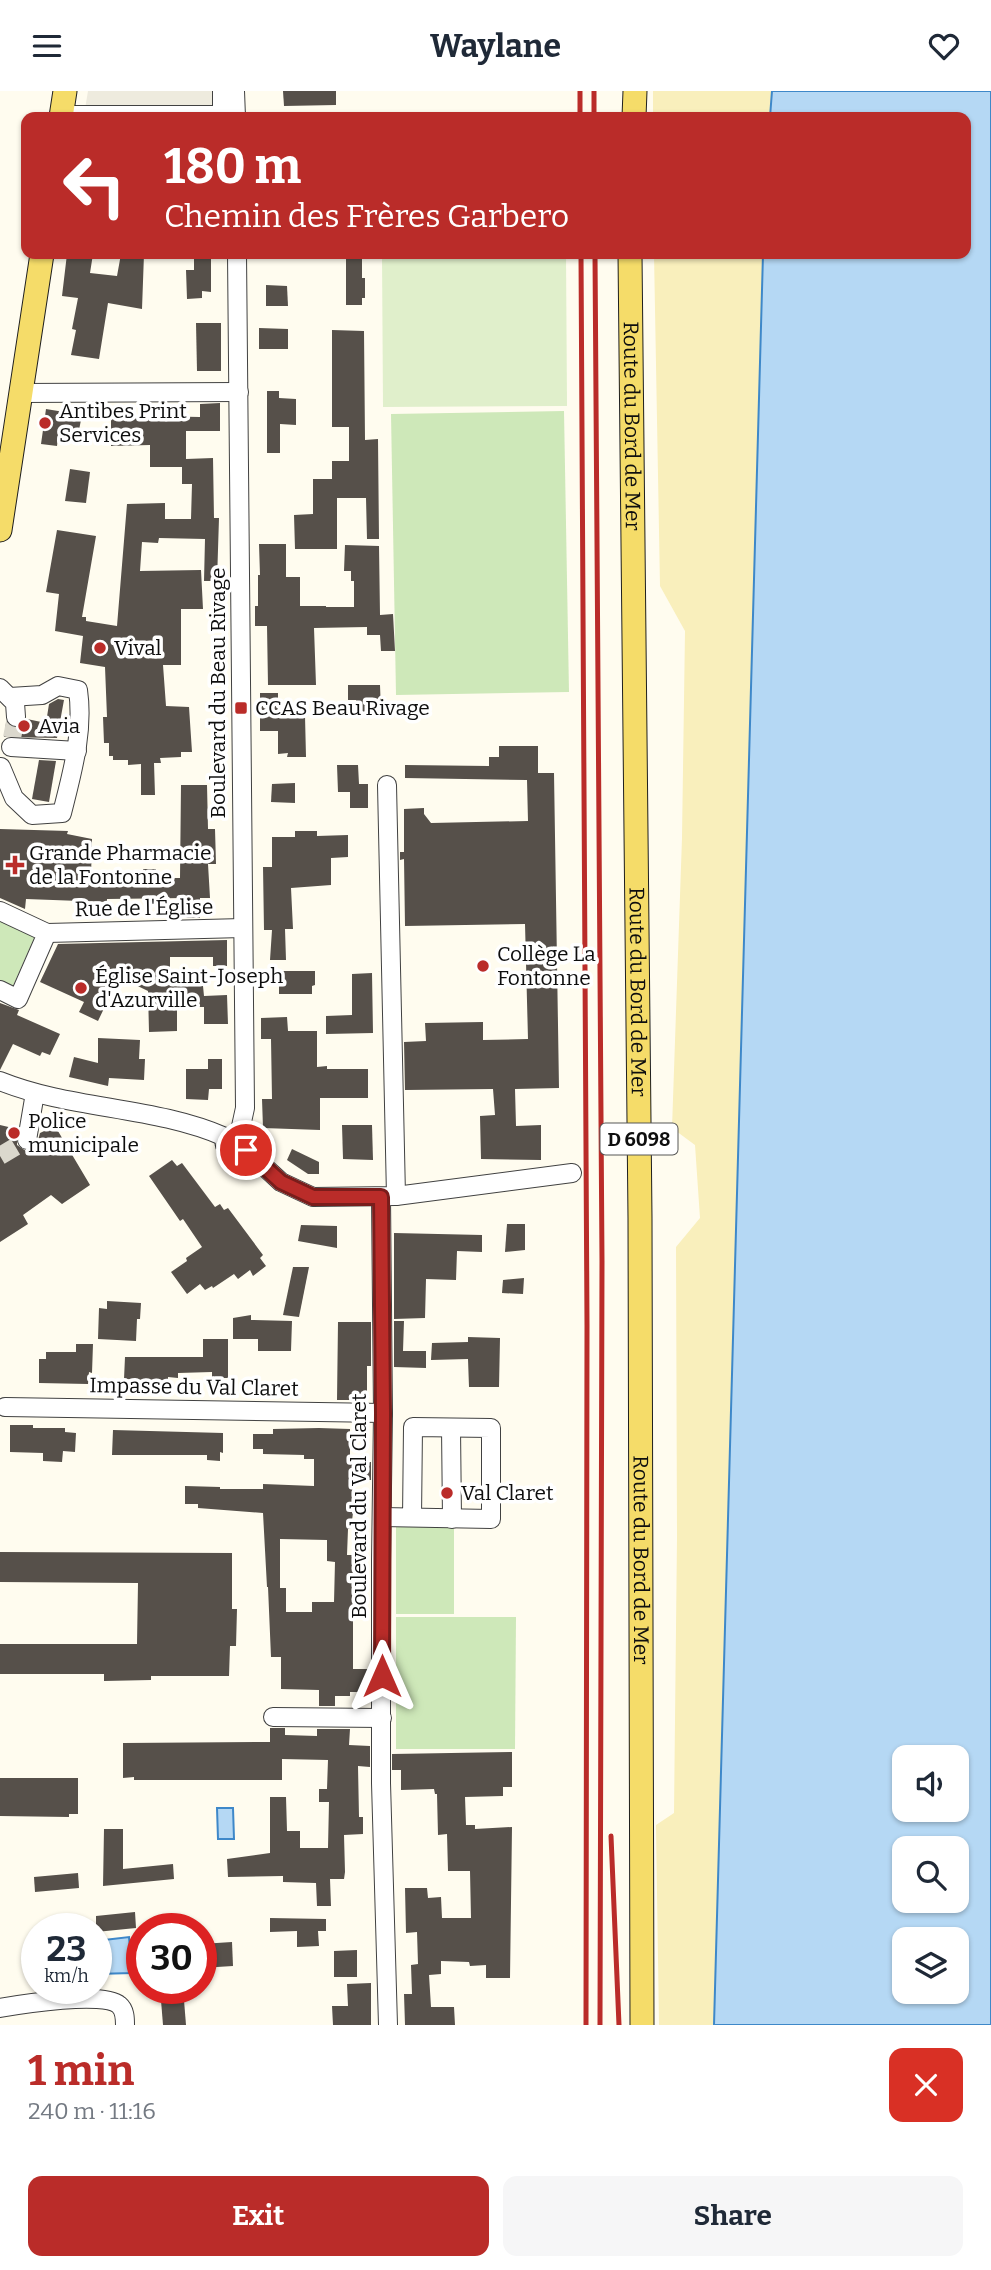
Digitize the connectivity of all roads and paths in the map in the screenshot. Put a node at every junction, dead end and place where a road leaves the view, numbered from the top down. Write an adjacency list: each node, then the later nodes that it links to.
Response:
1 (65, 91): 6 (main road)
2 (222, 91): 7 (street)
3 (235, 91): 8 (street)
4 (625, 91): 9 (main road)
5 (635, 91): 10 (main road)
6 (62, 112)
7 (230, 112)
8 (232, 112)
9 (624, 112)
10 (634, 112)
11 (41, 259): 15 (main road)
12 (237, 259): 14 (street, Boulevard du Beau Rivage)
13 (630, 259): 43 (main road, Route du Bord de Mer / D 6098)
14 (239, 392): 15 (street); 23 (street, Boulevard du Beau Rivage)
15 (22, 393): 16 (main road)
16 (0, 530)
17 (5, 693): 18 (street); 19 (street)
18 (16, 717)
19 (77, 751): 20 (street); 20 (street)
20 (0, 767)
21 (387, 785): 31 (street, Boulevard du Val Claret)
22 (0, 911): 24 (street)
23 (243, 928): 24 (street, Rue de l'Église); 28 (street, Boulevard du Beau Rivage)
24 (47, 933): 25 (street)
25 (0, 990)
26 (0, 1081): 27 (street)
27 (35, 1093): 28 (street); 29 (street)
28 (233, 1134): 31 (street)
29 (27, 1140)
30 (572, 1173): 31 (street)
31 (389, 1197): 33 (street, Boulevard du Val Claret)
32 (5, 1407): 33 (street, Impasse du Val Claret)
33 (383, 1413): 35 (street, Boulevard du Val Claret)
34 (451, 1428): 36 (street); 37 (street); 37 (street)
35 (382, 1517): 36 (street); 39 (street, Boulevard du Val Claret)
36 (412, 1518): 37 (street)
37 (452, 1519)
38 (273, 1717): 39 (street)
39 (382, 1719): 42 (street, Boulevard du Val Claret)
40 (0, 2008): 41 (street)
41 (125, 2025)
42 (388, 2025)
43 (642, 2025)

